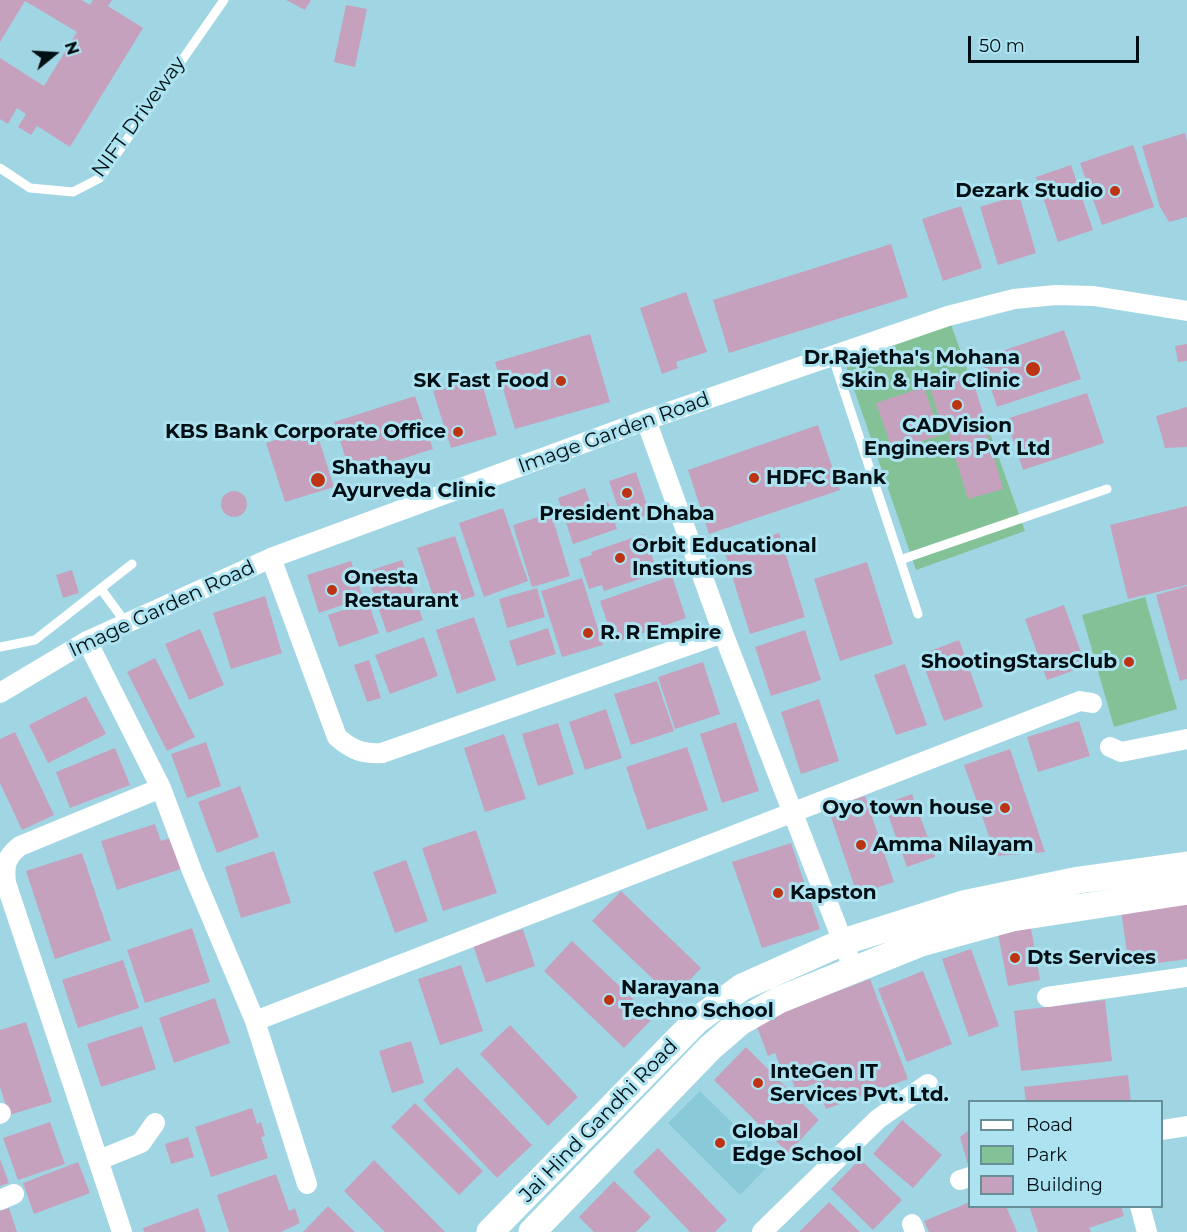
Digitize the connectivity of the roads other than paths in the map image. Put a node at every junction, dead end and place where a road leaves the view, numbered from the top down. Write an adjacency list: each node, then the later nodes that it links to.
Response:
1 (224, 0): 2 (lane, NIFT Driveway)
2 (0, 168)
3 (1187, 311): 4 (street, Image Garden Road)
4 (833, 358): 5 (street, Image Garden Road); 8 (lane)
5 (646, 420): 7 (street, Image Garden Road); 13 (street)
6 (1107, 489): 8 (lane)
7 (271, 558): 12 (street, Image Garden Road); 13 (street)
8 (900, 560): 11 (lane)
9 (132, 564): 10 (lane)
10 (101, 589): 12 (lane); 15 (lane)
11 (918, 614)
12 (126, 624): 14 (street, Image Garden Road)
13 (723, 633): 21 (street)
14 (87, 642): 16 (street, Image Garden Road); 20 (street)
15 (0, 647)
16 (0, 693)
17 (1092, 703): 21 (street)
18 (1187, 739): 19 (street)
19 (1110, 747)
20 (161, 788): 28 (street); 33 (street)
21 (793, 810): 24 (street); 28 (street)
22 (1187, 866): 24 (street, Jai Hind Gandhi Road)
23 (1187, 891): 25 (street, Jai Hind Gandhi Road)
24 (843, 942): 25 (street); 37 (street, Jai Hind Gandhi Road)
25 (853, 968): 38 (street, Jai Hind Gandhi Road)
26 (1187, 977): 27 (street)
27 (1047, 997)
28 (255, 1022): 34 (street)
29 (928, 1084): 39 (street)
30 (155, 1123): 33 (street)
31 (1187, 1126): 32 (street)
32 (1163, 1130)
33 (99, 1160): 36 (street)
34 (307, 1184)
35 (1141, 1208): 40 (street)
36 (122, 1232)
37 (490, 1232)
38 (532, 1232)
39 (762, 1232)
40 (1147, 1232)

